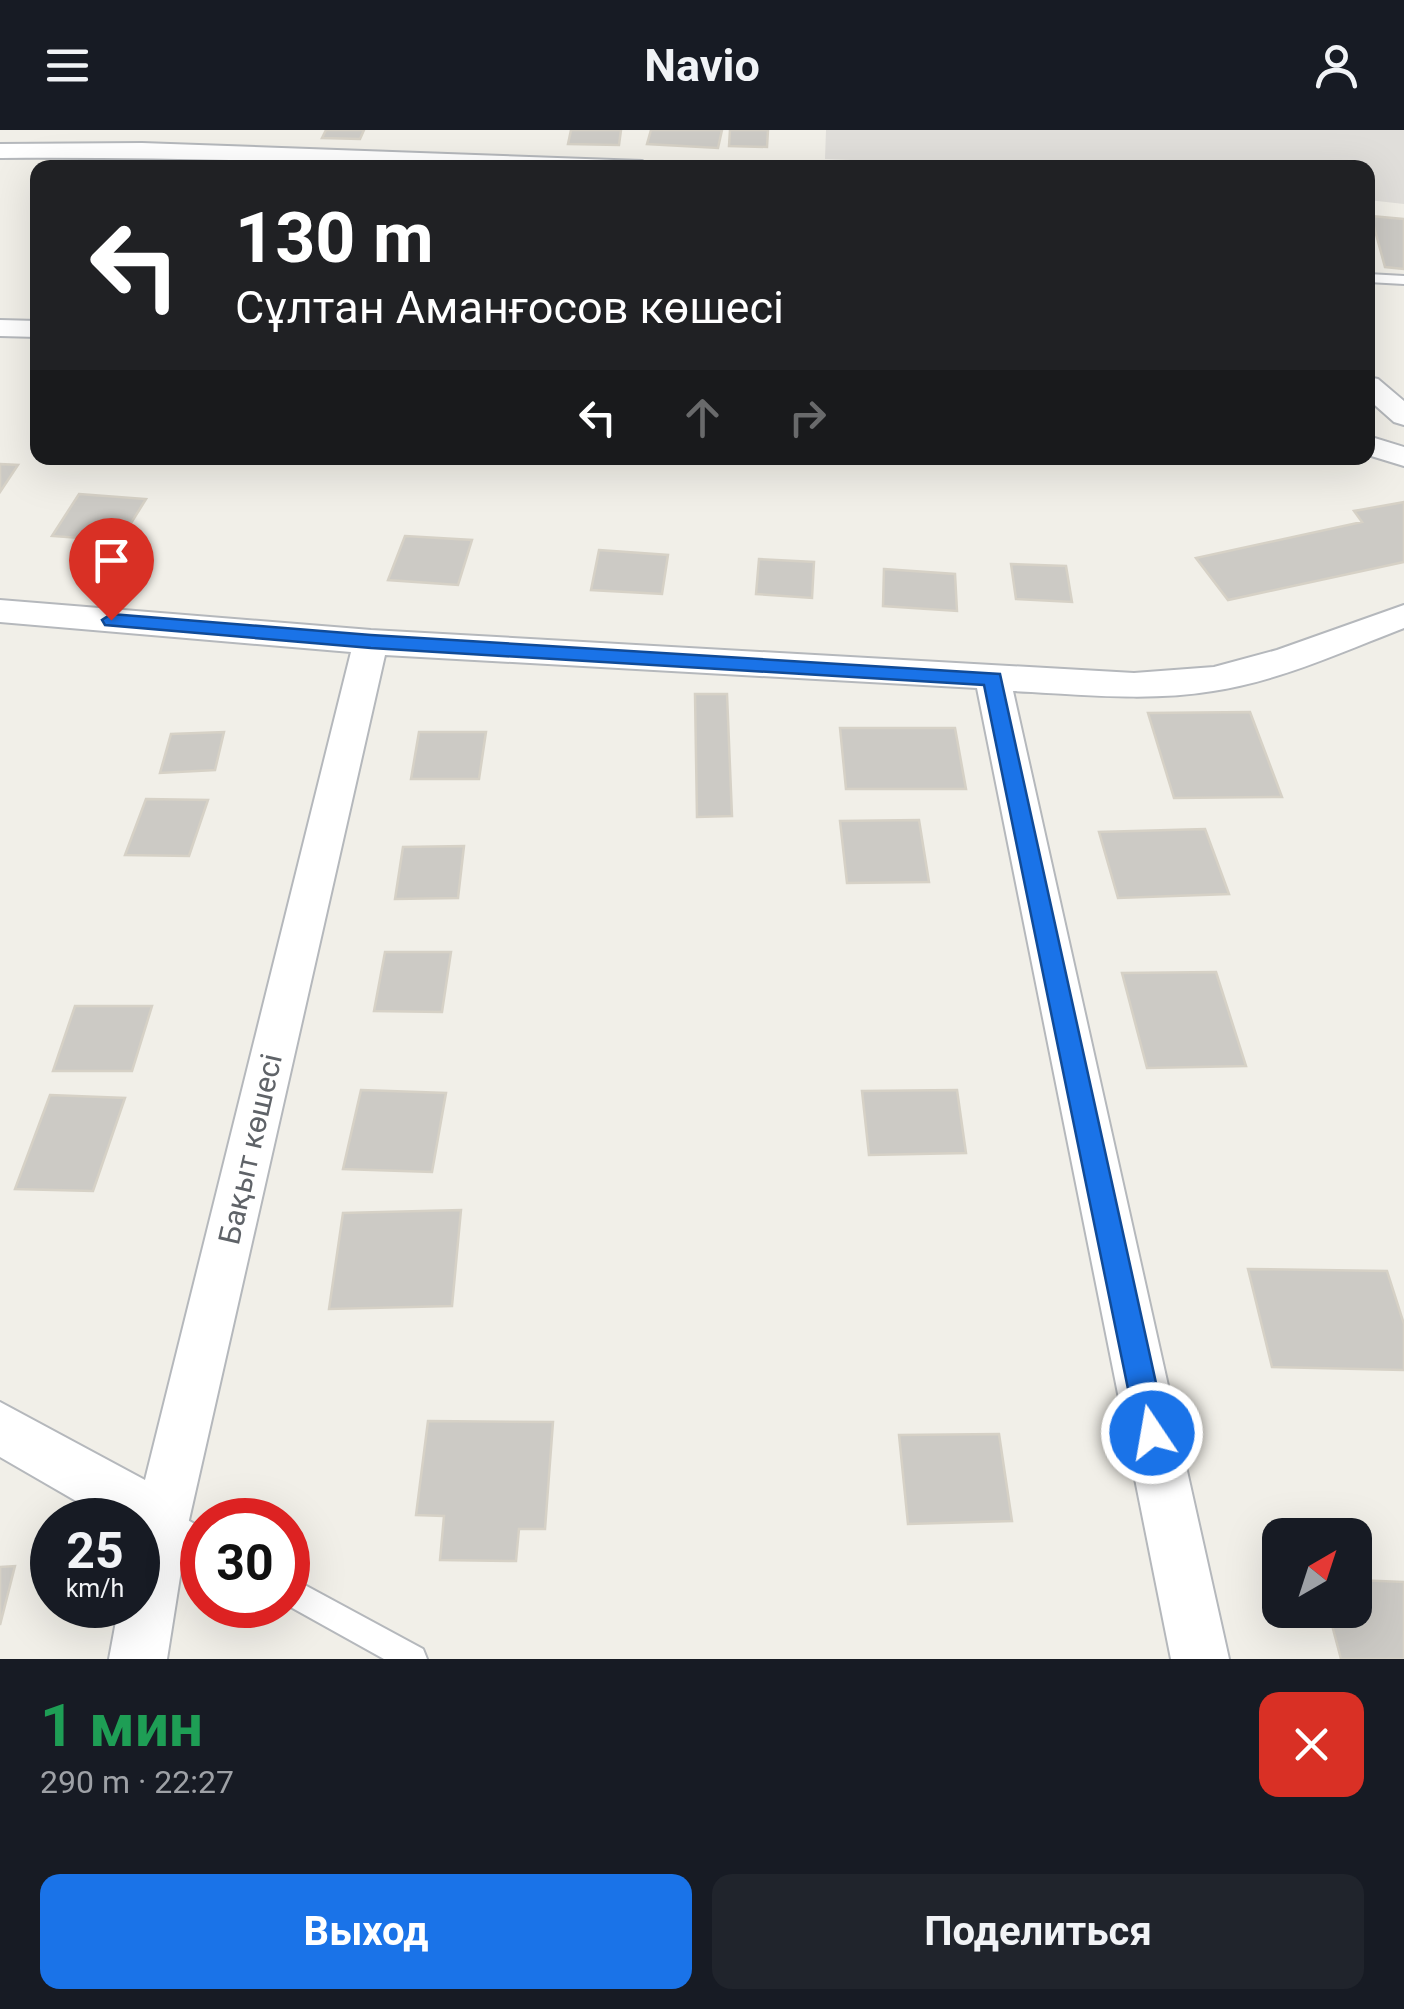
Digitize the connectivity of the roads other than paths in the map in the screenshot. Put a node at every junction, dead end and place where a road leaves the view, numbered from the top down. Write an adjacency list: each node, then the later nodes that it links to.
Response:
1 (0, 151): 2 (street)
2 (416, 160)
3 (1375, 278): 4 (lane)
4 (1404, 280)
5 (0, 328): 6 (street)
6 (30, 330)
7 (1375, 391): 8 (street)
8 (1404, 416)
9 (1375, 447): 10 (street)
10 (1404, 457)
11 (0, 611): 13 (street)
12 (1399, 624): 14 (street)
13 (371, 642): 14 (street); 16 (street, Бақыт көшесі)
14 (993, 679): 22 (street)
15 (0, 1428): 17 (street)
16 (189, 1498)
17 (180, 1531)
18 (180, 1538): 20 (street, Бақыт көшесі)
19 (310, 1602): 21 (lane)
20 (138, 1659)
21 (412, 1659)
22 (1200, 1659)

